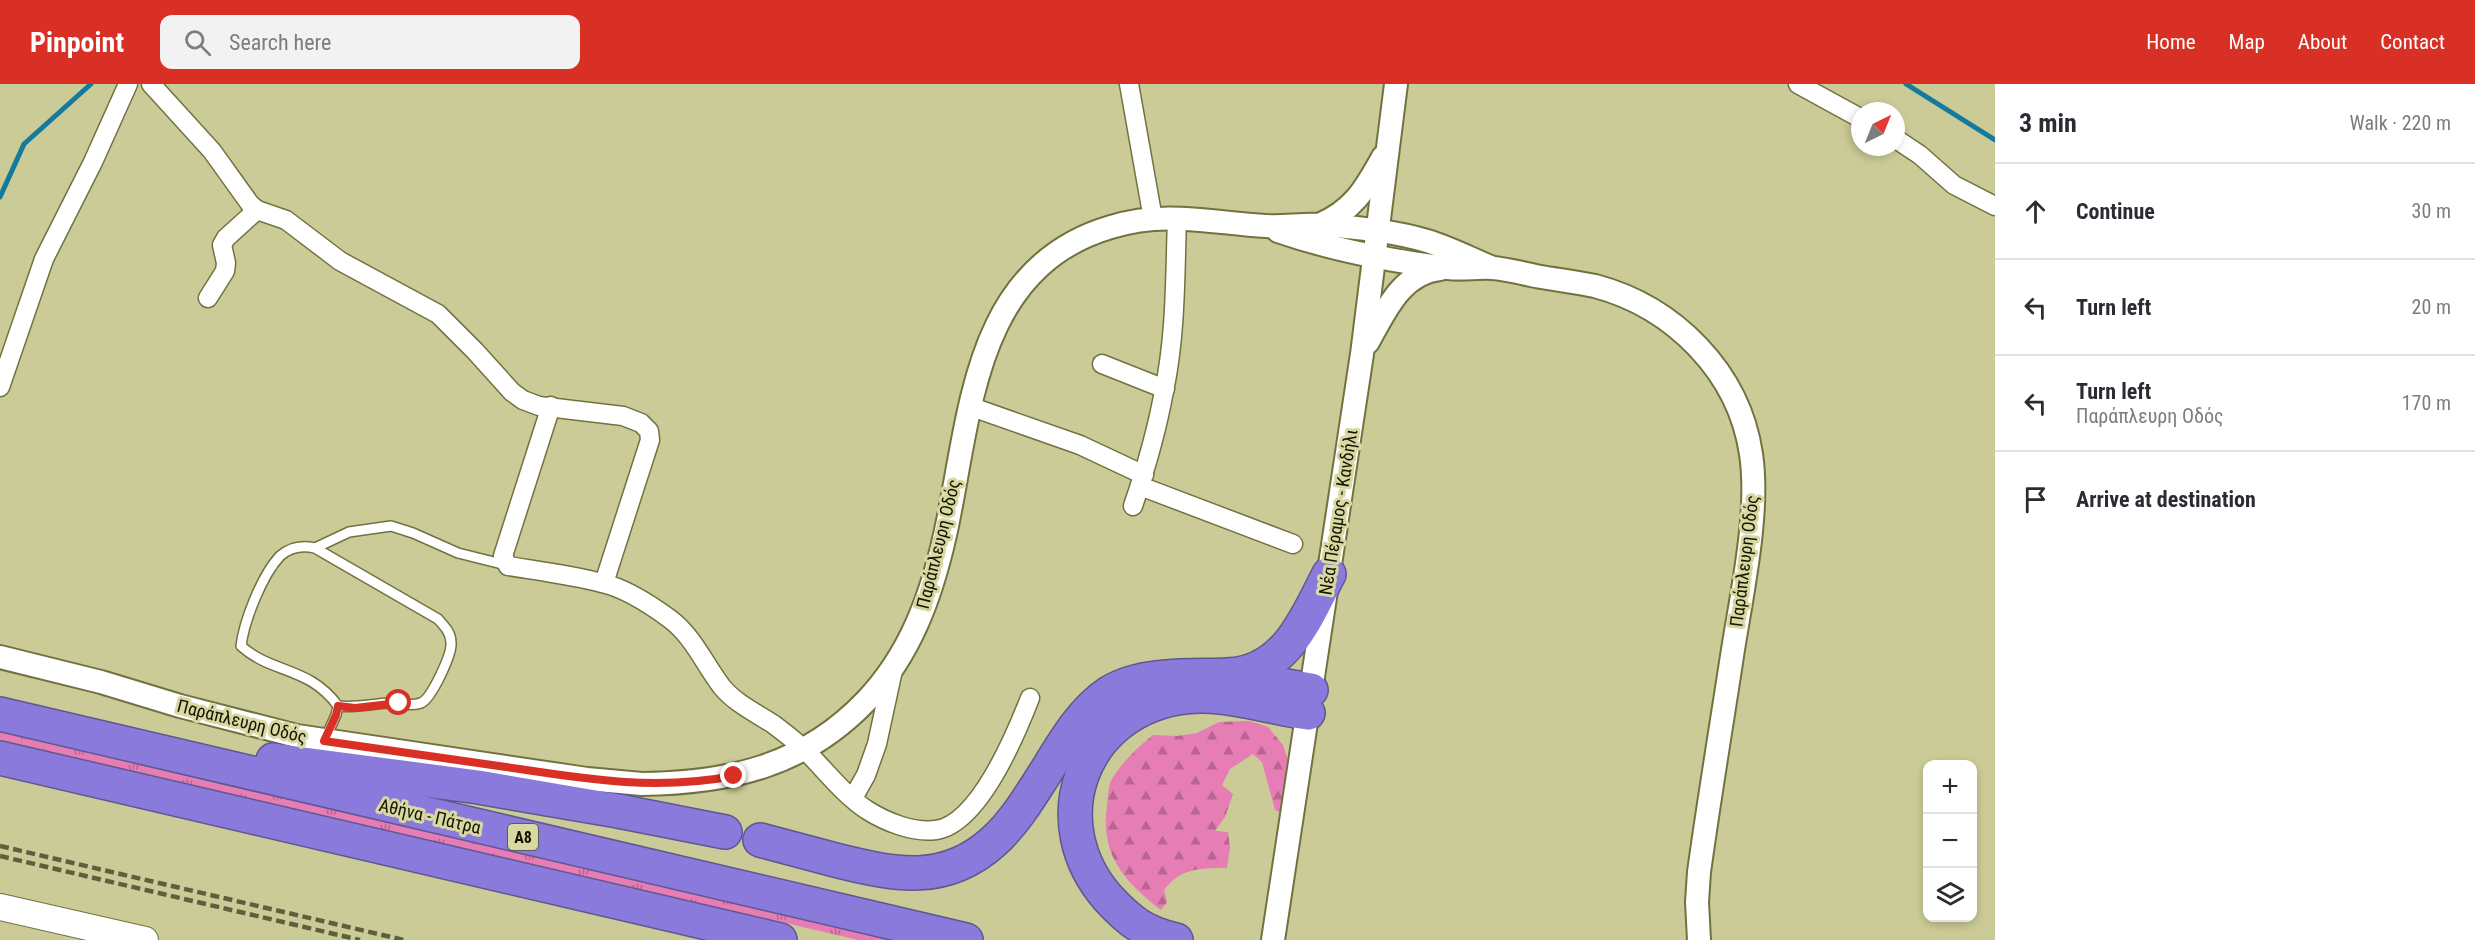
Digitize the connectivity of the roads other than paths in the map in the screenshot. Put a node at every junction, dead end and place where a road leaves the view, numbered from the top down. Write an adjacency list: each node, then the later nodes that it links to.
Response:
1 (128, 84): 22 (street)
2 (152, 84): 10 (street)
3 (1129, 84): 12 (street)
4 (1396, 84): 8 (street, Νέα Πέραμος - Κανδήλι)
5 (1798, 84): 6 (street)
6 (1851, 113)
7 (1905, 145): 9 (street)
8 (1389, 146): 13 (street); 15 (street, Νέα Πέραμος - Κανδήλι)
9 (1995, 206)
10 (257, 210): 19 (street); 24 (street)
11 (1177, 218): 12 (street, Παράπλευρη Οδός); 14 (street, Παράπλευρη Οδός); 23 (street)
12 (1153, 219): 25 (street, Παράπλευρη Οδός)
13 (1319, 225): 14 (street, Παράπλευρη Οδός); 15 (street, Παράπλευρη Οδός)
14 (1266, 226): 16 (street, Παράπλευρη Οδός)
15 (1378, 232): 16 (street, Νέα Πέραμος - Κανδήλι); 18 (street, Παράπλευρη Οδός)
16 (1375, 256): 17 (street, Παράπλευρη Οδός); 20 (street, Νέα Πέραμος - Κανδήλι)
17 (1450, 268): 18 (street, Παράπλευρη Οδός); 20 (street)
18 (1493, 268): 55 (street, Παράπλευρη Οδός)
19 (208, 298)
20 (1362, 354): 31 (street, Νέα Πέραμος - Κανδήλι)
21 (1102, 364): 23 (street)
22 (0, 387)
23 (1165, 389): 26 (street)
24 (551, 406): 30 (street); 32 (street)
25 (969, 406): 26 (street); 34 (street, Παράπλευρη Οδός)
26 (1142, 481): 27 (street); 28 (street)
27 (1133, 506)
28 (1293, 544)
29 (315, 548): 30 (lane); 38 (lane); 38 (lane)
30 (508, 566): 32 (street)
31 (1329, 574): 35 (highway); 37 (street, Νέα Πέραμος - Κανδήλι)
32 (604, 583): 42 (street)
33 (0, 657): 41 (street, Παράπλευρη Οδός)
34 (892, 670): 42 (street, Παράπλευρη Οδός); 44 (street)
35 (1223, 675): 37 (highway); 46 (highway)
36 (1030, 698): 44 (street)
37 (1309, 702): 49 (street, Νέα Πέραμος - Κανδήλι); 54 (highway)
38 (338, 706): 41 (lane)
39 (0, 714): 40 (highway, Αθήνα - Πάτρα / Α8)
40 (81, 734): 45 (highway); 53 (highway, Αθήνα - Πάτρα / Α8)
41 (324, 741): 42 (street, Παράπλευρη Οδός)
42 (804, 750): 44 (street)
43 (0, 758): 47 (highway, Α8)
44 (853, 798)
45 (724, 832)
46 (760, 840)
47 (623, 903): 51 (highway); 52 (highway, Α8)
48 (0, 907): 50 (main road)
49 (1274, 934)
50 (145, 940)
51 (699, 940)
52 (780, 940)
53 (966, 940)
54 (1176, 940)
55 (1699, 940)

